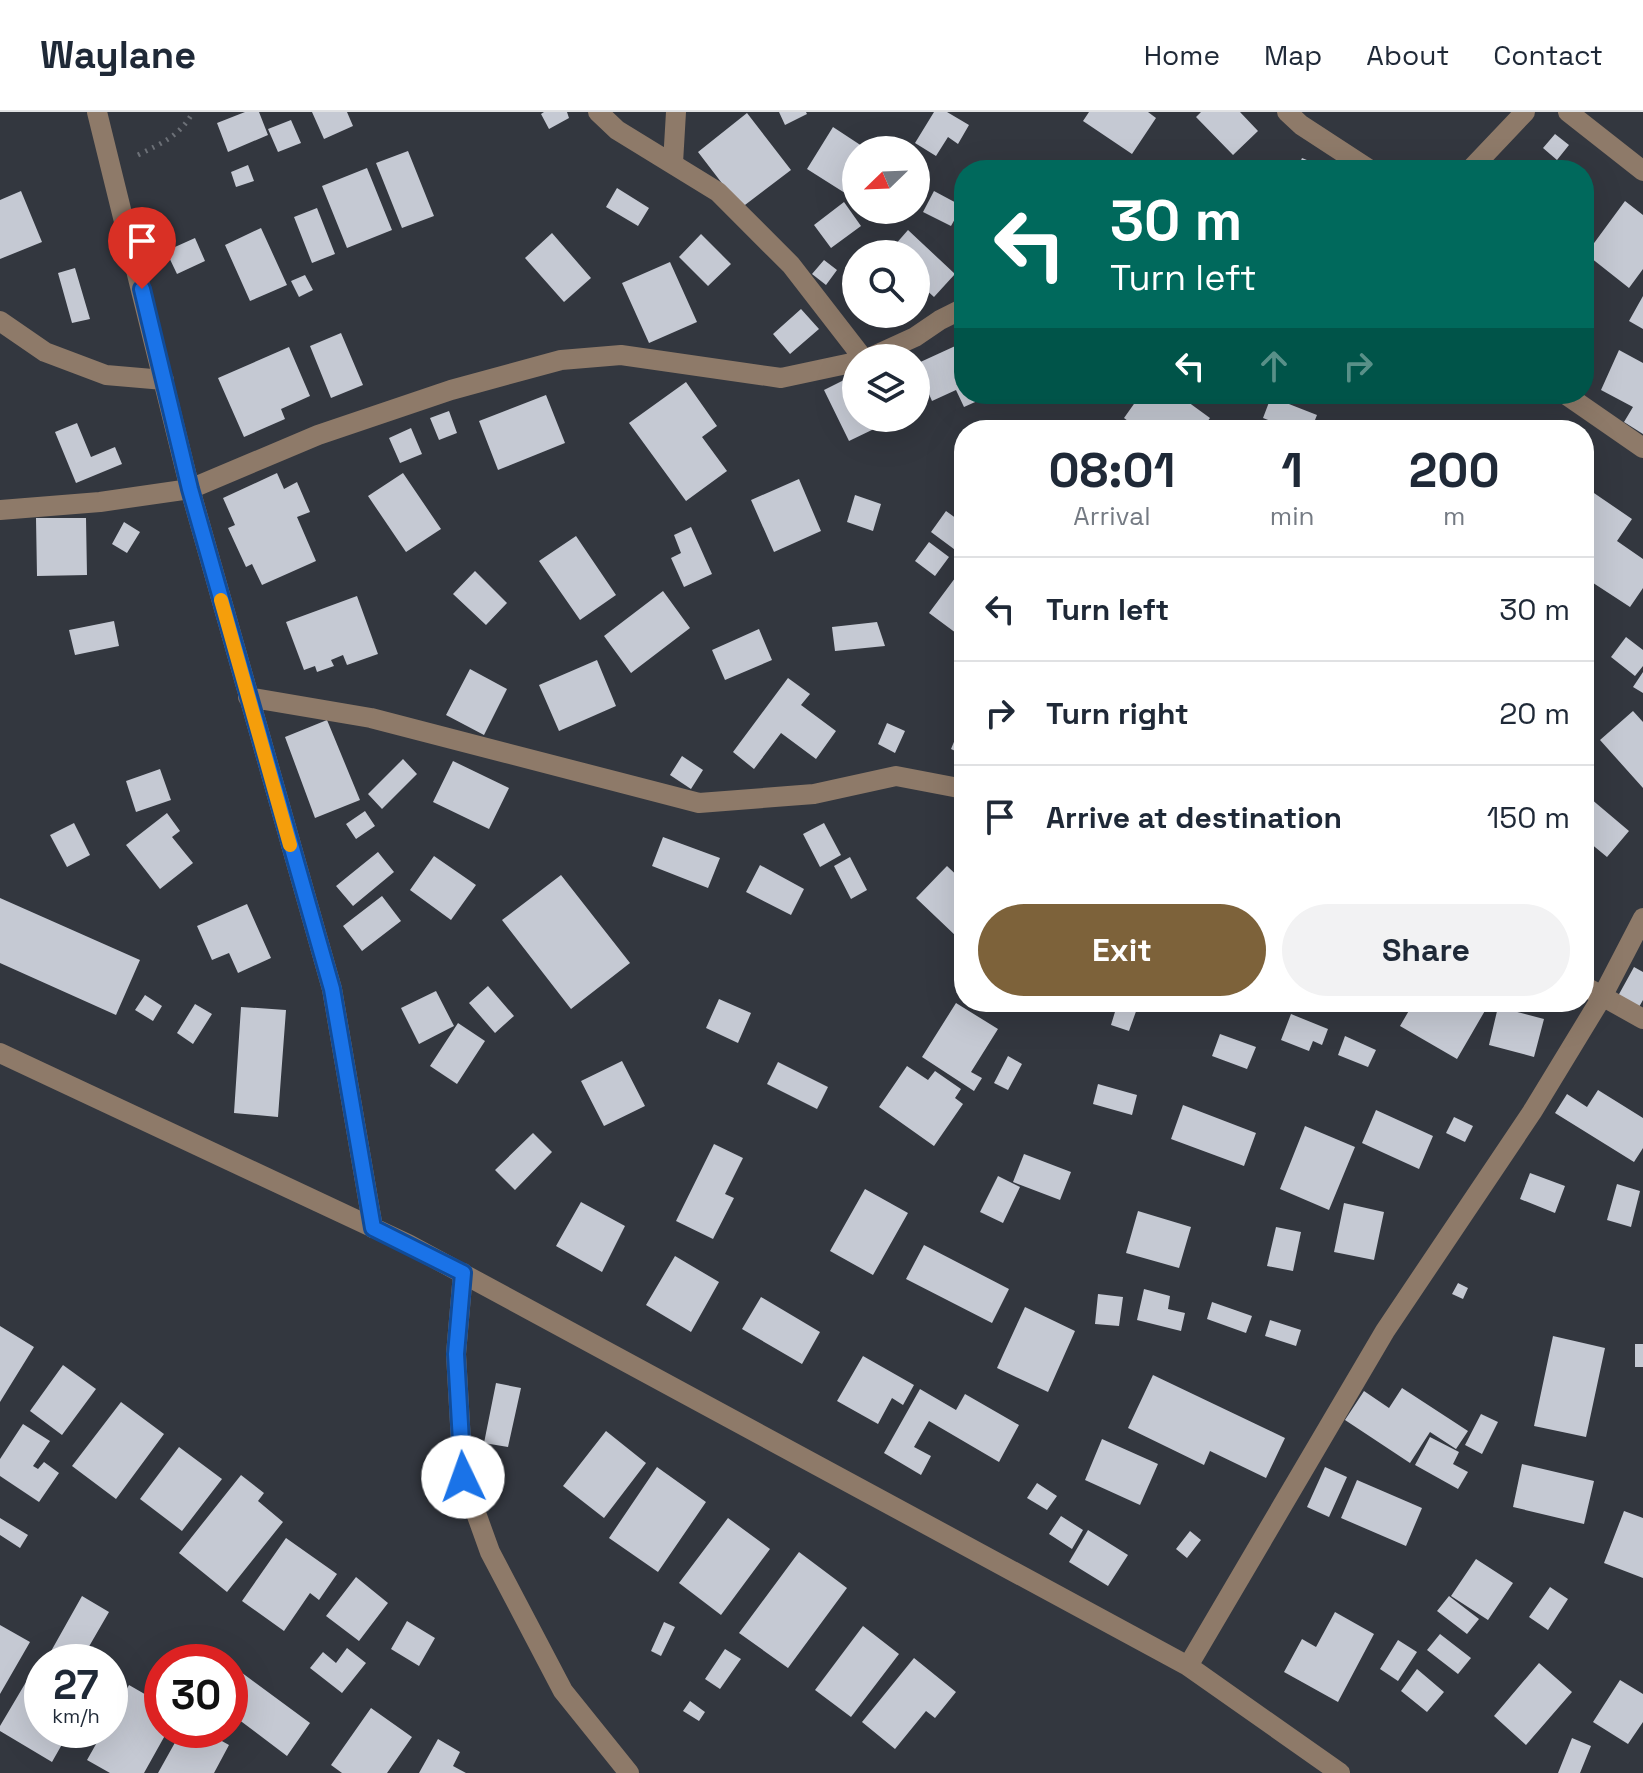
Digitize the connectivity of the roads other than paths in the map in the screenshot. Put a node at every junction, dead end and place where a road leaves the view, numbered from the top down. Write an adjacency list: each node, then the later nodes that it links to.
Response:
1 (97, 112): 16 (street)
2 (598, 112): 9 (street)
3 (676, 112): 9 (street)
4 (1287, 112): 7 (street)
5 (1525, 112): 8 (street)
6 (1568, 112): 10 (street)
7 (1355, 160)
8 (1479, 160)
9 (673, 163): 13 (street)
10 (1643, 171)
11 (954, 314): 14 (street)
12 (0, 321): 16 (street)
13 (855, 344)
14 (899, 344)
15 (842, 365): 19 (street)
16 (164, 380): 19 (street)
17 (1579, 404): 18 (street)
18 (1643, 448)
19 (190, 489): 20 (street); 21 (street)
20 (0, 510)
21 (248, 697): 22 (street); 30 (street)
22 (954, 787)
23 (1643, 918): 25 (street)
24 (1594, 992): 25 (street)
25 (1602, 997): 26 (street); 28 (street)
26 (1594, 1010)
27 (1593, 1012): 32 (street)
28 (1643, 1019)
29 (0, 1053): 30 (street)
30 (373, 1228): 31 (street)
31 (463, 1273): 32 (street); 33 (street)
32 (1188, 1666): 34 (street)
33 (629, 1773)
34 (1340, 1773)

